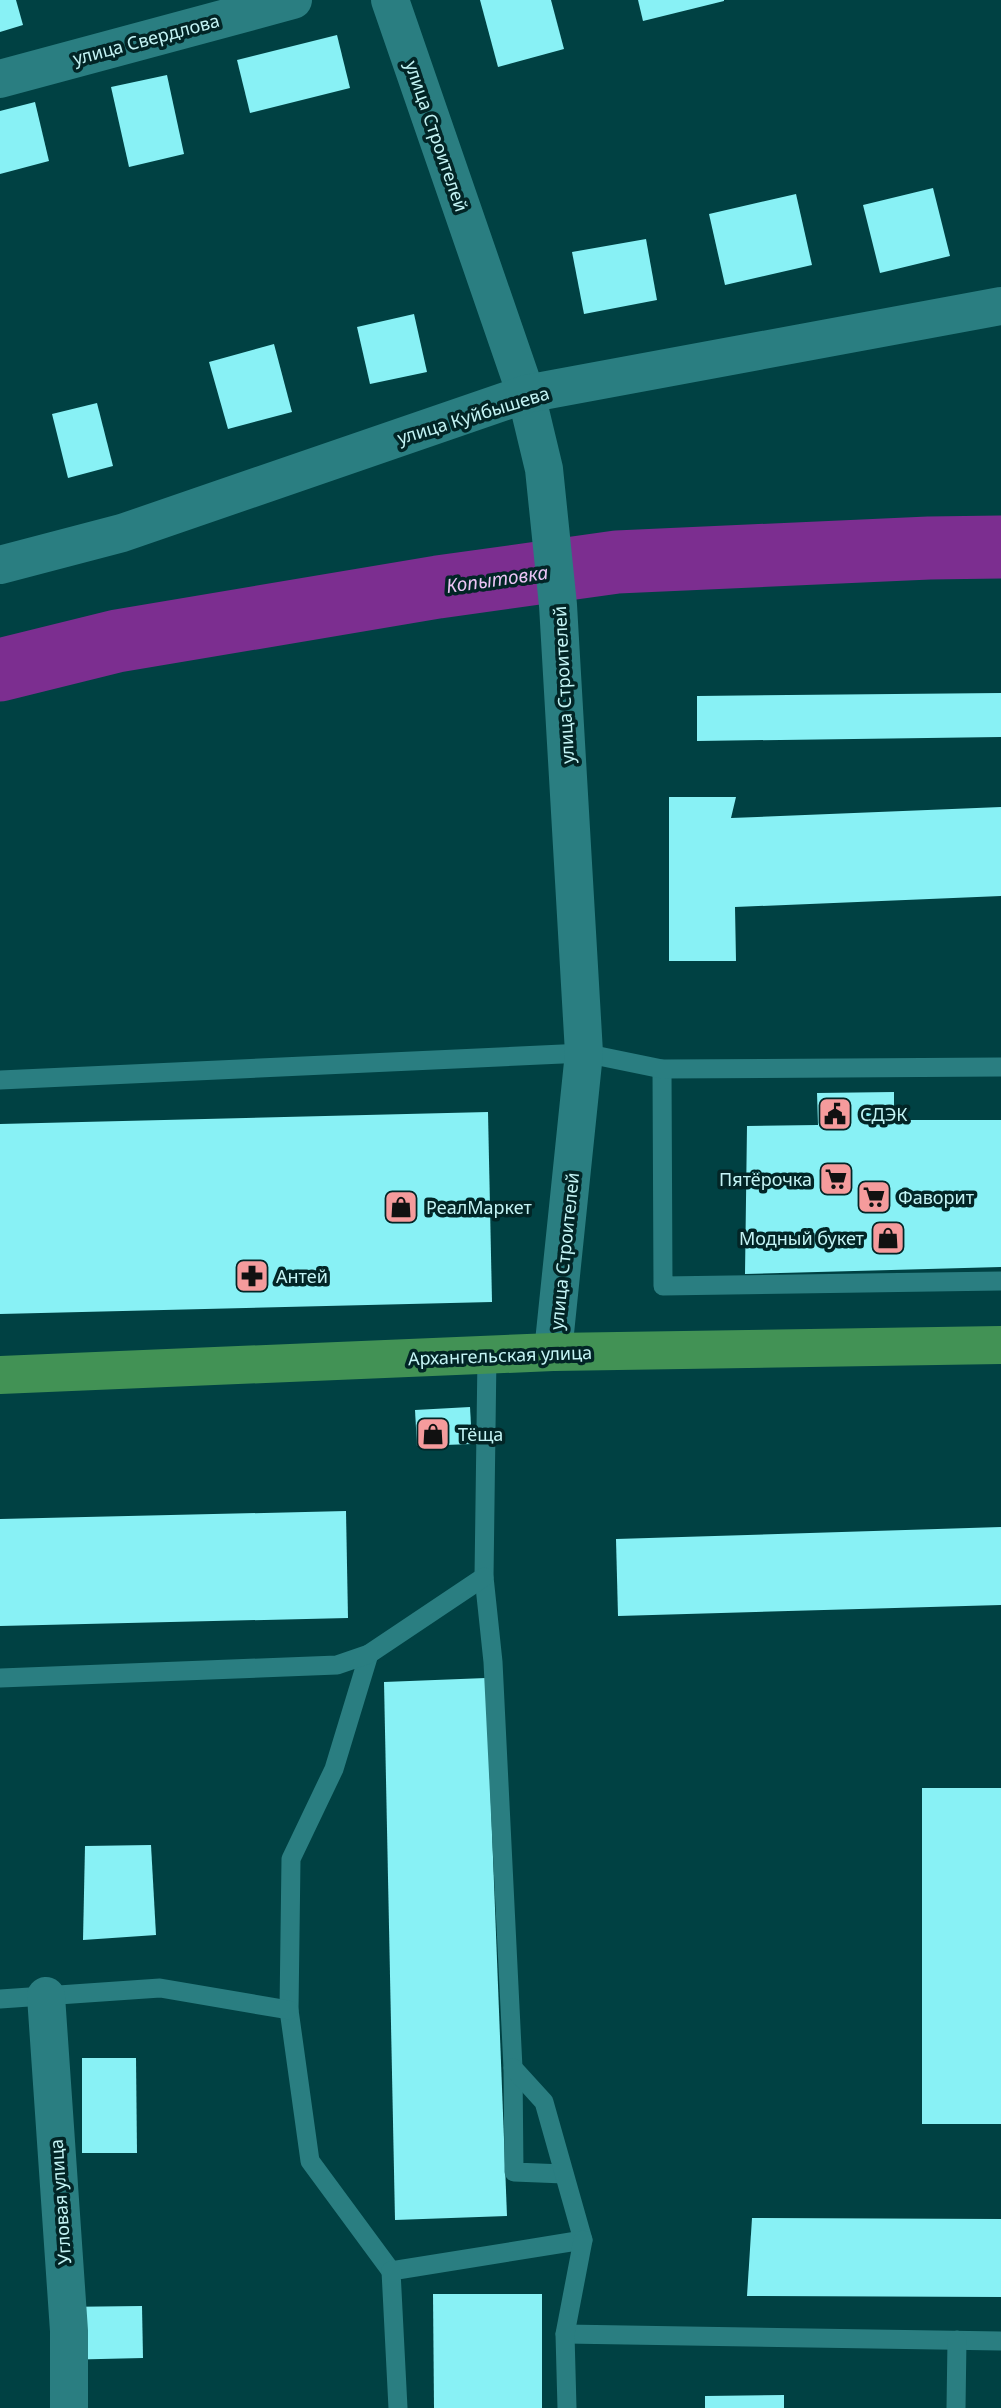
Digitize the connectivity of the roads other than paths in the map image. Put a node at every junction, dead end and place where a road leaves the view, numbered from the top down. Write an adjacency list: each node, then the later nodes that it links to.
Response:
1 (293, 0): 3 (street, улица Свердлова)
2 (390, 0): 5 (street, улица Строителей)
3 (0, 79)
4 (1001, 306): 5 (street, улица Куйбышева)
5 (526, 394): 6 (street, улица Куйбышева); 7 (street, улица Строителей)
6 (0, 565)
7 (584, 1053): 9 (lane); 10 (lane); 13 (street, улица Строителей)
8 (1001, 1067): 9 (lane)
9 (662, 1069): 11 (lane)
10 (0, 1080)
11 (1001, 1281)
12 (1001, 1345): 13 (main road, Архангельская улица)
13 (553, 1352): 14 (main road, Архангельская улица)
14 (487, 1355): 15 (main road, Архангельская улица); 16 (lane)
15 (0, 1375)
16 (484, 1577): 17 (lane); 22 (lane)
17 (369, 1654): 18 (lane); 21 (lane)
18 (0, 1678)
19 (46, 1996): 20 (lane); 21 (lane); 29 (street, Угловая улица)
20 (0, 1998)
21 (289, 2010): 25 (lane)
22 (513, 2068): 23 (lane); 23 (lane)
23 (564, 2174): 24 (lane)
24 (583, 2240): 25 (lane); 26 (lane)
25 (391, 2270): 30 (lane)
26 (565, 2334): 27 (lane); 31 (lane)
27 (957, 2340): 28 (lane); 32 (lane)
28 (1001, 2341)
29 (69, 2408)
30 (398, 2408)
31 (567, 2408)
32 (956, 2408)

